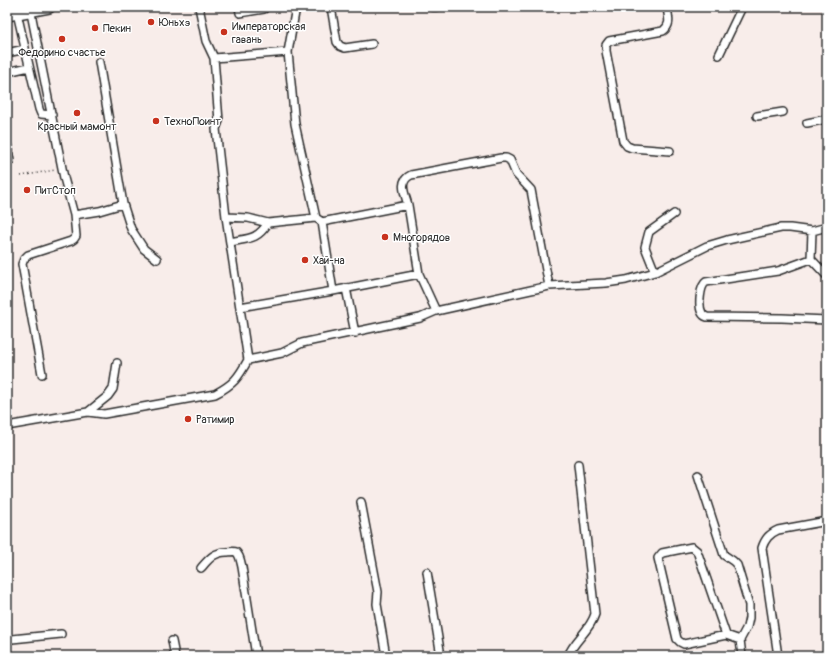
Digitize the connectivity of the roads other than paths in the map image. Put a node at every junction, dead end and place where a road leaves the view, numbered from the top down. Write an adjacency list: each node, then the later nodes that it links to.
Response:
1 (49, 7): 8 (highway)
2 (199, 7): 16 (street)
3 (239, 7): 9 (street)
4 (296, 7): 14 (street)
5 (331, 7): 11 (street)
6 (667, 7): 26 (street)
7 (742, 7): 15 (street)
8 (30, 9): 10 (highway); 21 (street)
9 (264, 9)
10 (12, 14): 12 (street)
11 (372, 44)
12 (26, 49): 13 (street); 18 (street)
13 (7, 52)
14 (288, 52): 16 (street); 33 (street)
15 (719, 55)
16 (214, 58): 32 (street)
17 (99, 62): 28 (street)
18 (29, 67): 19 (street); 21 (street)
19 (7, 72)
20 (783, 112): 22 (street)
21 (52, 115): 31 (street)
22 (757, 116)
23 (827, 120): 24 (street)
24 (807, 124)
25 (7, 143): 27 (street)
26 (670, 151)
27 (10, 161)
28 (123, 204): 31 (street); 38 (street)
29 (408, 205): 33 (street); 41 (street); 43 (street)
30 (674, 214): 40 (street)
31 (74, 215): 52 (street)
32 (226, 217): 34 (street); 37 (street)
33 (319, 220): 34 (street); 45 (street)
34 (268, 223): 37 (street)
35 (827, 227): 36 (street)
36 (812, 231): 39 (street); 40 (street)
37 (230, 242): 46 (street)
38 (157, 259)
39 (811, 259): 42 (street); 48 (street)
40 (655, 272): 43 (street)
41 (419, 274): 44 (street); 47 (street)
42 (827, 276)
43 (549, 286): 47 (street)
44 (346, 288): 45 (street); 49 (street)
45 (333, 291): 46 (street)
46 (240, 307): 50 (street)
47 (436, 311): 49 (street)
48 (827, 320)
49 (355, 332): 50 (street)
50 (248, 360): 53 (street)
51 (117, 363): 53 (street)
52 (42, 374)
53 (88, 412): 54 (street)
54 (7, 426)
55 (578, 465): 70 (street)
56 (698, 475): 64 (street)
57 (361, 502): 68 (street)
58 (827, 521): 72 (street)
59 (201, 568): 67 (street)
60 (426, 572): 69 (street)
61 (60, 634): 63 (street)
62 (726, 635): 62 (street); 64 (street)
63 (7, 638)
64 (740, 640): 71 (street)
65 (172, 641): 66 (street)
66 (175, 656)
67 (256, 656)
68 (386, 656)
69 (441, 656)
70 (568, 656)
71 (742, 656)
72 (778, 656)

